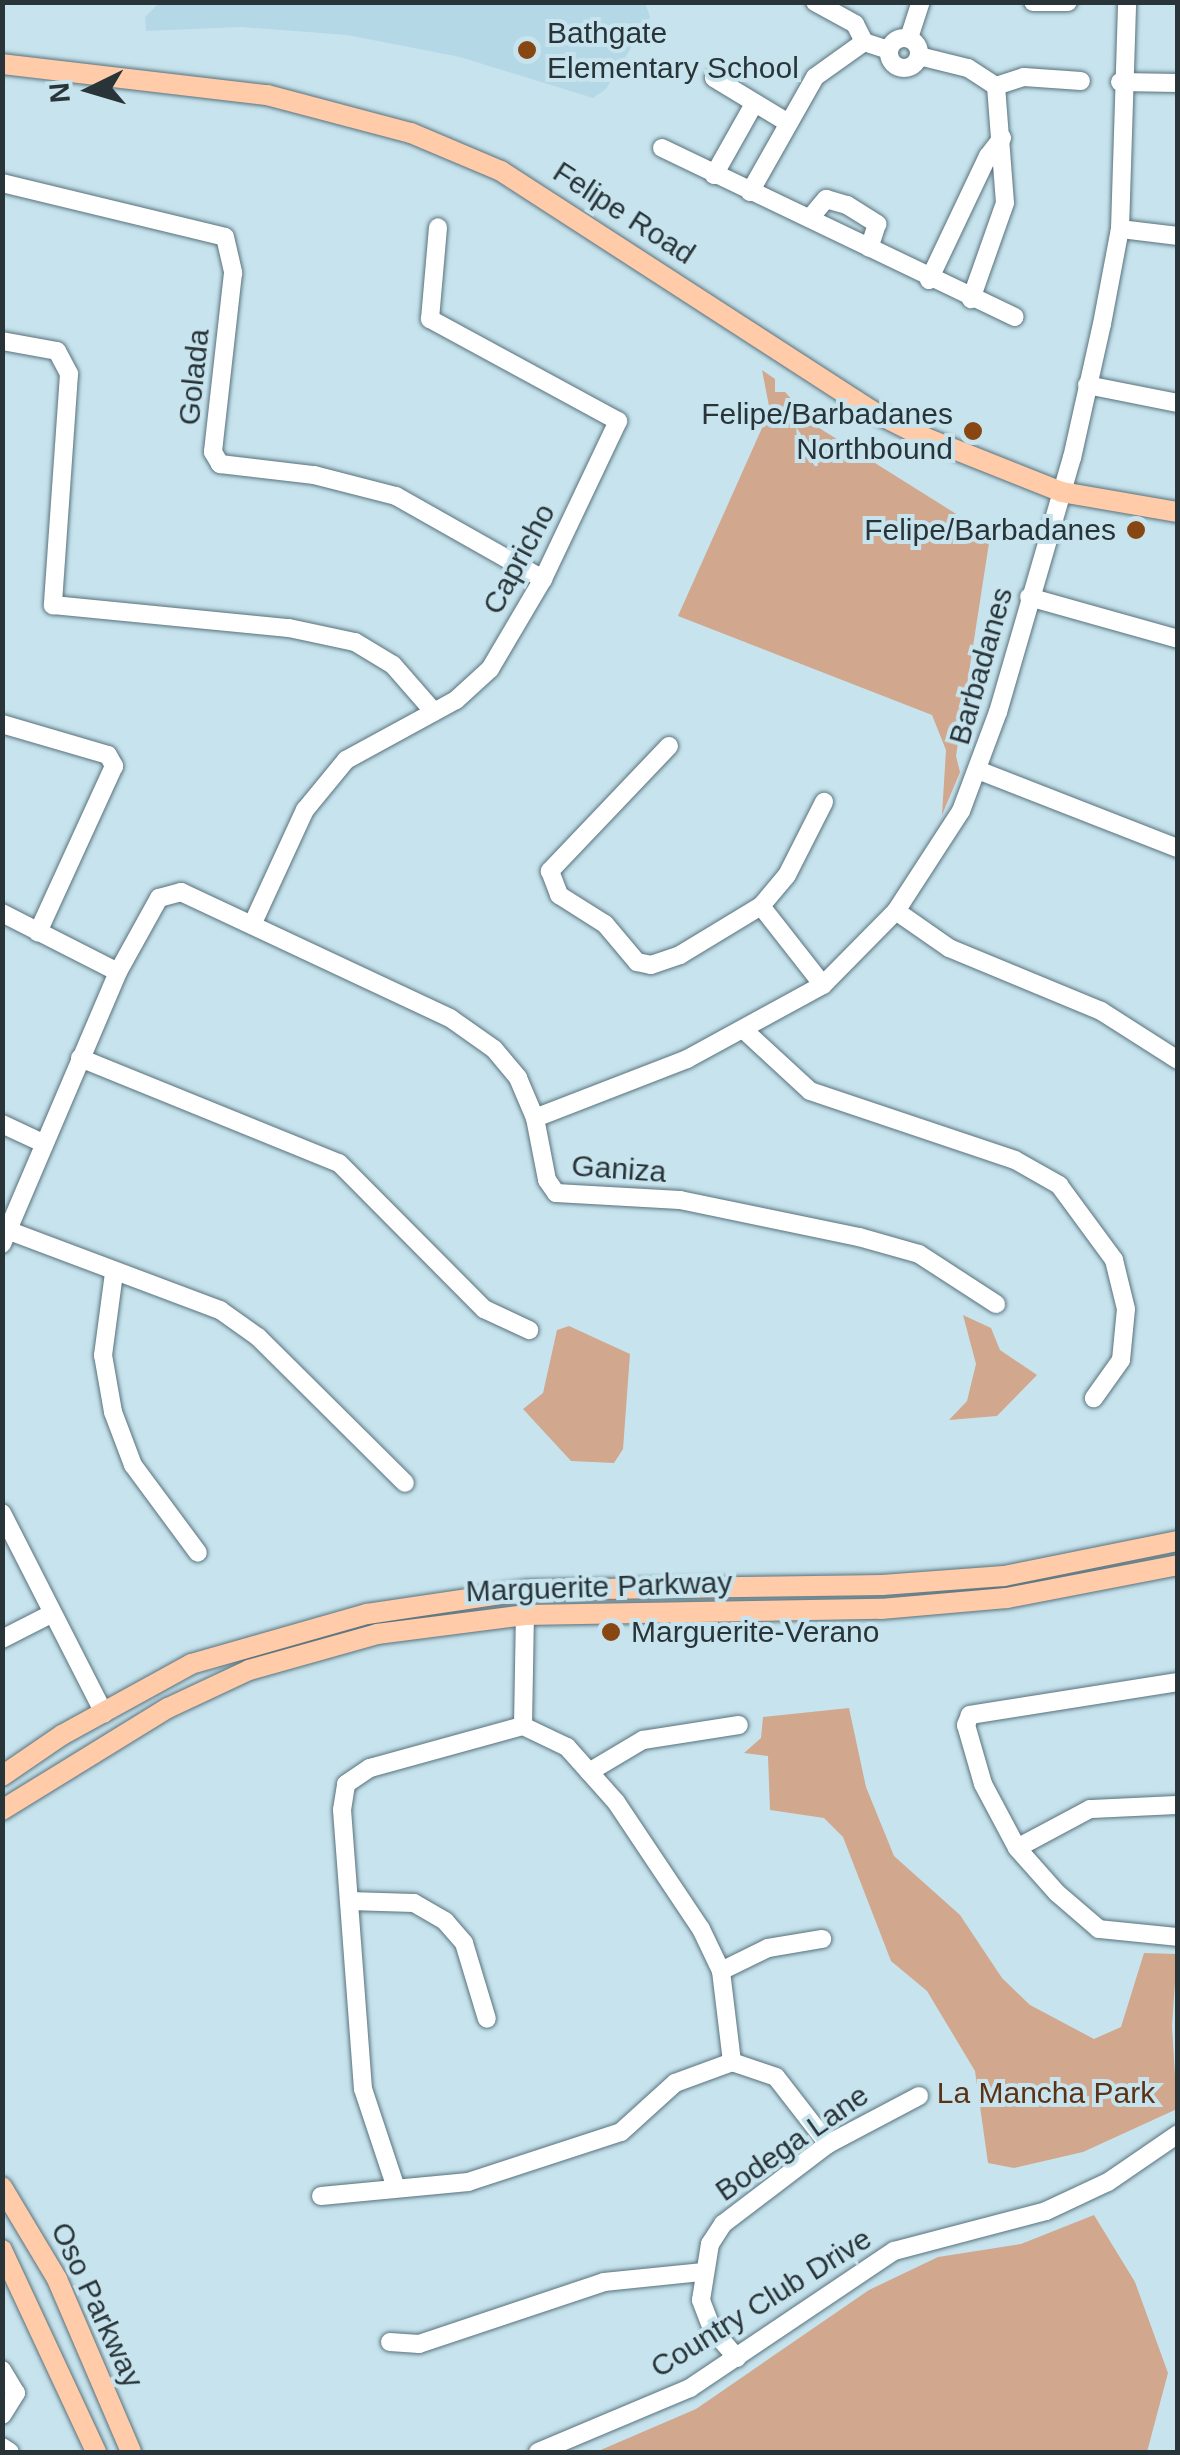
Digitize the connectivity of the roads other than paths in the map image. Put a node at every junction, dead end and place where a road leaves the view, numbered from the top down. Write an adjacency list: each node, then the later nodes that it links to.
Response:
1 (815, 2): 7 (street)
2 (921, 2): 6 (street)
3 (1032, 2): 4 (street)
4 (1068, 2)
5 (1127, 2): 13 (street, Barbadanes)
6 (909, 38): 8 (street); 9 (street)
7 (864, 42): 8 (street); 17 (street)
8 (888, 50): 9 (street)
9 (919, 56): 15 (street)
10 (2, 64): 34 (main road, Felipe Road)
11 (714, 78): 16 (street)
12 (1082, 81): 15 (street)
13 (1120, 82): 14 (street); 25 (street, Barbadanes)
14 (1178, 84)
15 (996, 86): 18 (street)
16 (754, 104): 17 (street); 20 (street)
17 (786, 121): 22 (street)
18 (1002, 138): 28 (street); 29 (street)
19 (662, 148): 20 (street)
20 (714, 175): 22 (street)
21 (2, 183): 36 (street, Golada)
22 (750, 192): 23 (street)
23 (810, 218): 27 (street); 27 (street)
24 (438, 227): 36 (street, Capricho)
25 (1120, 229): 26 (street); 32 (street, Barbadanes)
26 (1178, 236)
27 (869, 248): 28 (street)
28 (930, 280): 29 (street)
29 (971, 299): 30 (street)
30 (1015, 317)
31 (2, 341): 39 (street)
32 (1087, 386): 33 (street); 34 (street, Barbadanes)
33 (1178, 402)
34 (1062, 492): 35 (main road, Felipe Road); 37 (street, Barbadanes)
35 (1178, 512)
36 (543, 578): 39 (street, Capricho)
37 (1029, 597): 38 (street); 42 (street, Barbadanes)
38 (1178, 639)
39 (434, 712): 48 (street, Capricho)
40 (2, 724): 49 (street)
41 (669, 746): 45 (street)
42 (980, 770): 44 (street); 46 (street, Barbadanes)
43 (824, 802): 45 (street)
44 (1178, 848)
45 (761, 906): 51 (street)
46 (896, 911): 51 (street, Barbadanes); 54 (street)
47 (2, 913): 49 (street)
48 (252, 925): 50 (street, Ganiza); 55 (street, Ganiza)
49 (38, 932): 50 (street)
50 (118, 972): 53 (street)
51 (823, 985): 52 (street, Barbadanes)
52 (744, 1031): 55 (street, Barbadanes); 62 (street)
53 (80, 1058): 57 (street); 61 (street)
54 (1178, 1060)
55 (536, 1118): 60 (street, Ganiza)
56 (2, 1124): 57 (street)
57 (45, 1144): 58 (street)
58 (5, 1237): 59 (street)
59 (114, 1273): 63 (street); 66 (street)
60 (996, 1304)
61 (528, 1330)
62 (1094, 1398)
63 (405, 1483)
64 (2, 1513): 68 (street)
65 (1178, 1541): 72 (main road, Marguerite Parkway)
66 (198, 1553)
67 (1178, 1565): 69 (main road, Marguerite Parkway)
68 (51, 1614): 70 (street); 72 (street)
69 (525, 1615): 74 (street); 78 (main road, Marguerite Parkway)
70 (2, 1639)
71 (1178, 1682): 79 (street)
72 (104, 1712): 76 (main road, Marguerite Parkway)
73 (739, 1725): 75 (street)
74 (523, 1726): 75 (street); 80 (street)
75 (589, 1772): 83 (street)
76 (2, 1776)
77 (1178, 1805): 79 (street)
78 (2, 1810)
79 (1017, 1848): 81 (street)
80 (349, 1901): 84 (street); 90 (street)
81 (1178, 1937)
82 (822, 1939): 83 (street)
83 (721, 1972): 85 (street)
84 (488, 2020)
85 (732, 2062): 88 (street); 90 (street)
86 (919, 2096): 88 (street, Bodega Lane)
87 (1178, 2134): 95 (street, Country Club Drive)
88 (828, 2144): 93 (street, Bodega Lane)
89 (2, 2188): 102 (main road, Oso Parkway)
90 (396, 2188): 91 (street)
91 (321, 2196)
92 (2, 2250): 101 (main road, Oso Parkway)
93 (703, 2272): 94 (street); 95 (street)
94 (390, 2342)
95 (737, 2358): 98 (street, Country Club Drive)
96 (2, 2370): 97 (street)
97 (2, 2415)
98 (569, 2446): 103 (street, Country Club Drive)
99 (2, 2447): 100 (street)
100 (10, 2452)
101 (96, 2452)
102 (131, 2452)
103 (538, 2452)

